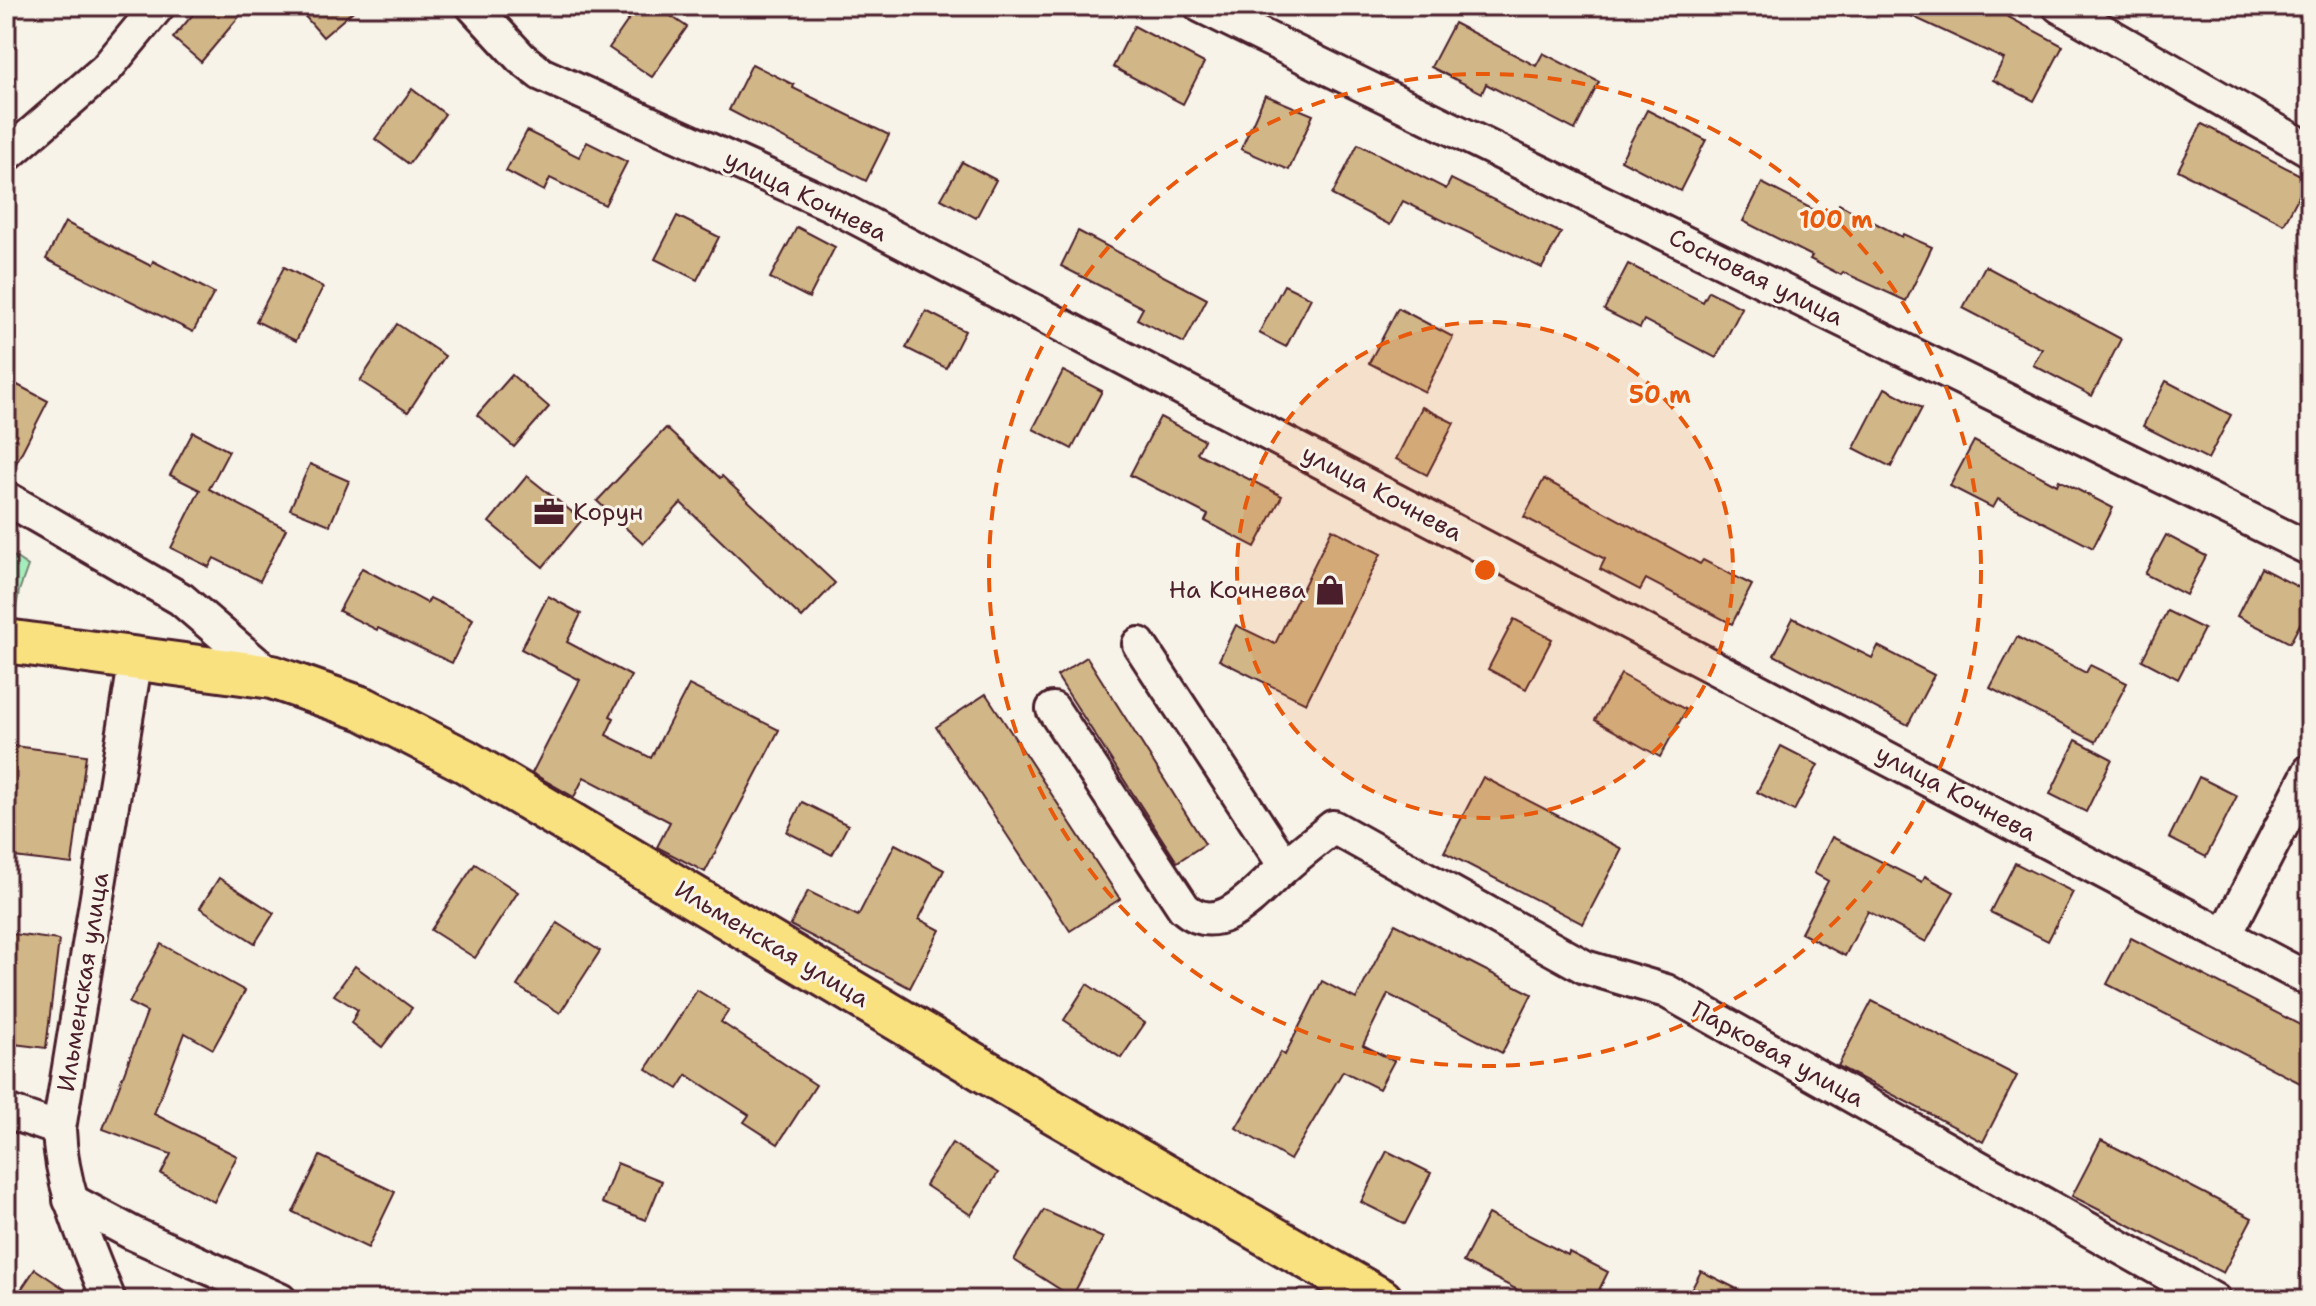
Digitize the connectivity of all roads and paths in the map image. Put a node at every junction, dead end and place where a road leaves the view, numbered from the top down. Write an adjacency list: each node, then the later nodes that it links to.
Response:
1 (158, 6): 6 (street)
2 (473, 6): 16 (street, улица Кочнева)
3 (1201, 6): 8 (street, Сосновая улица)
4 (2059, 6): 5 (street)
5 (2310, 150)
6 (6, 156)
7 (6, 498): 12 (street)
8 (2310, 549)
9 (6, 641): 11 (main road, Ильменская улица)
10 (1139, 644): 15 (street)
11 (136, 658): 12 (main road, Ильменская улица); 19 (street, Ильменская улица)
12 (272, 677): 23 (main road, Ильменская улица)
13 (1053, 709): 15 (street)
14 (2310, 771): 16 (street)
15 (1285, 866): 24 (street, Парковая улица)
16 (2226, 934): 17 (street, улица Кочнева)
17 (2310, 980)
18 (6, 1111): 19 (street)
19 (59, 1129): 20 (street, Ильменская улица)
20 (70, 1200): 21 (street, Ильменская улица); 22 (street)
21 (109, 1300)
22 (280, 1300)
23 (1381, 1300)
24 (2214, 1300)

